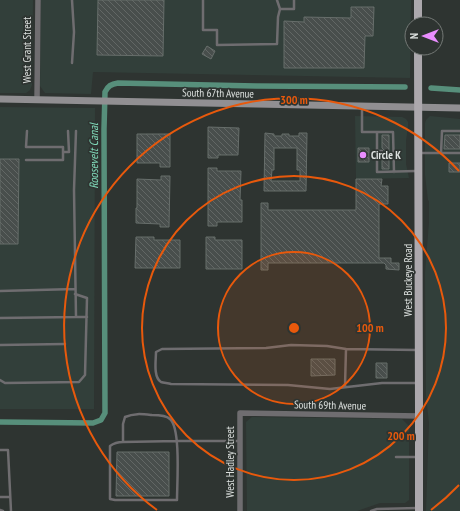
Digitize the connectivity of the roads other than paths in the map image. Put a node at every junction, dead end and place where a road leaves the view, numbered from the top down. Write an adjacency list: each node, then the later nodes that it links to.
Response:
1 (38, 0): 12 (street, West Grant Street)
2 (72, 0): 10 (lane)
3 (203, 0): 7 (lane)
4 (277, 0): 7 (lane)
5 (294, 0): 7 (lane)
6 (418, 0): 8 (main road)
7 (280, 9)
8 (418, 16)
9 (418, 56): 14 (main road, West Buckeye Road)
10 (72, 63)
11 (0, 100): 12 (main road, South 67th Avenue)
12 (37, 100): 13 (main road, South 67th Avenue)
13 (362, 106): 14 (main road, South 67th Avenue); 20 (lane)
14 (417, 107): 15 (main road, South 67th Avenue); 26 (main road, West Buckeye Road)
15 (460, 108)
16 (27, 131): 25 (lane)
17 (68, 131): 25 (lane)
18 (76, 131): 32 (lane)
19 (460, 131): 27 (lane)
20 (377, 132): 21 (lane); 24 (lane)
21 (377, 151): 22 (lane); 31 (lane)
22 (382, 151)
23 (389, 151): 24 (lane)
24 (393, 151): 31 (lane)
25 (63, 152): 29 (lane)
26 (418, 153): 27 (lane); 30 (main road, West Buckeye Road)
27 (441, 153): 28 (lane)
28 (460, 153)
29 (26, 160)
30 (418, 171): 31 (lane); 41 (main road, West Buckeye Road)
31 (394, 172)
32 (75, 289): 33 (lane); 34 (lane)
33 (0, 291)
34 (75, 294): 35 (lane); 36 (lane)
35 (76, 317): 36 (lane); 37 (lane)
36 (86, 317): 42 (lane)
37 (0, 318)
38 (65, 344): 39 (lane)
39 (0, 345)
40 (346, 349): 41 (lane); 44 (lane); 44 (lane)
41 (419, 350): 43 (main road, West Buckeye Road)
42 (0, 380)
43 (419, 384): 44 (lane); 46 (main road, West Buckeye Road)
44 (345, 386)
45 (240, 414): 46 (street, South 69th Avenue); 49 (street, West Hadley Street)
46 (419, 416): 52 (main road, West Buckeye Road)
47 (177, 441): 48 (lane); 48 (lane); 48 (lane); 49 (lane)
48 (123, 442)
49 (240, 442): 59 (street, West Hadley Street)
50 (0, 450): 54 (lane)
51 (396, 457): 52 (lane)
52 (419, 457): 55 (main road, West Buckeye Road)
53 (0, 497): 54 (lane)
54 (10, 497): 58 (lane)
55 (419, 509): 60 (lane)
56 (0, 510): 57 (lane)
57 (3, 511)
58 (11, 511)
59 (240, 511)
60 (371, 511)

